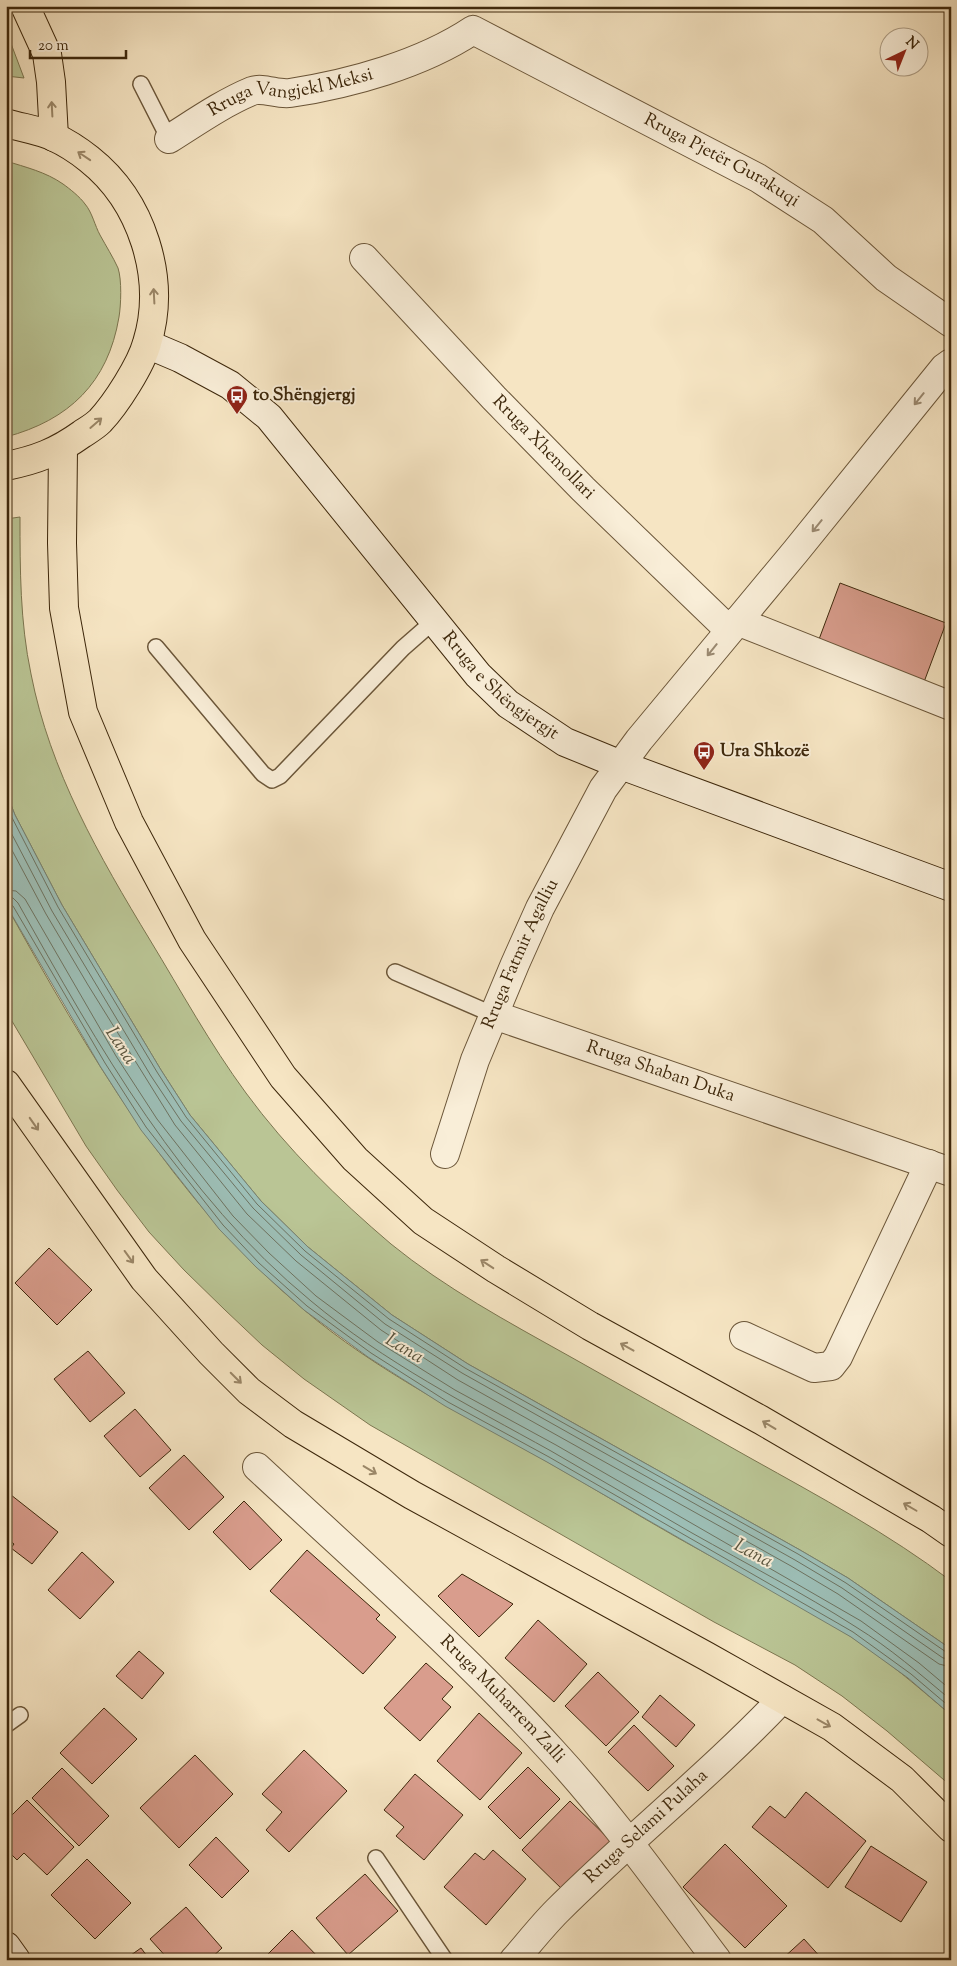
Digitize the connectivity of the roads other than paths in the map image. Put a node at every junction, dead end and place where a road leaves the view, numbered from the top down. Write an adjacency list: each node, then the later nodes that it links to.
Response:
1 (24, 6): 5 (main road, one-way to 1)
2 (473, 30): 6 (street, Rruga Vangjekl Meksi); 8 (street, Rruga Pjetër Gurakuqi)
3 (141, 84): 6 (lane, Rruga Vangjekl Meksi)
4 (6, 123): 5 (main road)
5 (54, 137): 9 (main road, one-way to 5)
6 (169, 139)
7 (364, 258): 14 (street, Rruga Xhemollari)
8 (951, 323)
9 (147, 344): 11 (main road, one-way to 9); 13 (street, Rruga e Shëngjergjt)
10 (951, 363): 14 (street, one-way to 14)
11 (63, 448): 12 (main road); 26 (main road, one-way to 11)
12 (6, 466)
13 (435, 620): 15 (lane); 17 (street, Rruga e Shëngjergjt)
14 (733, 625): 16 (street); 17 (street, one-way to 17)
15 (156, 647)
16 (951, 706)
17 (621, 765): 18 (street, Rruga e Shëngjergjt); 20 (street, Rruga Fatmir Agalliu)
18 (951, 887)
19 (395, 972): 20 (lane, Rruga Shaban Duka)
20 (494, 1015): 22 (street, Rruga Fatmir Agalliu); 23 (street, Rruga Shaban Duka)
21 (6, 1084): 27 (main road, one-way to 27)
22 (445, 1154)
23 (940, 1168): 24 (street, Rruga Shaban Duka)
24 (744, 1336)
25 (257, 1467): 31 (street, Rruga Muharrem Zalli)
26 (951, 1533)
27 (782, 1699): 30 (main road, one-way to 30); 31 (street, Rruga Selami Pulaha)
28 (20, 1715): 29 (lane)
29 (6, 1725)
30 (951, 1828)
31 (628, 1844): 36 (street, Rruga Selami Pulaha); 37 (street, Rruga Muharrem Zalli)
32 (376, 1858): 35 (lane)
33 (6, 1946): 34 (street)
34 (16, 1960)
35 (446, 1960)
36 (514, 1960)
37 (717, 1960)

